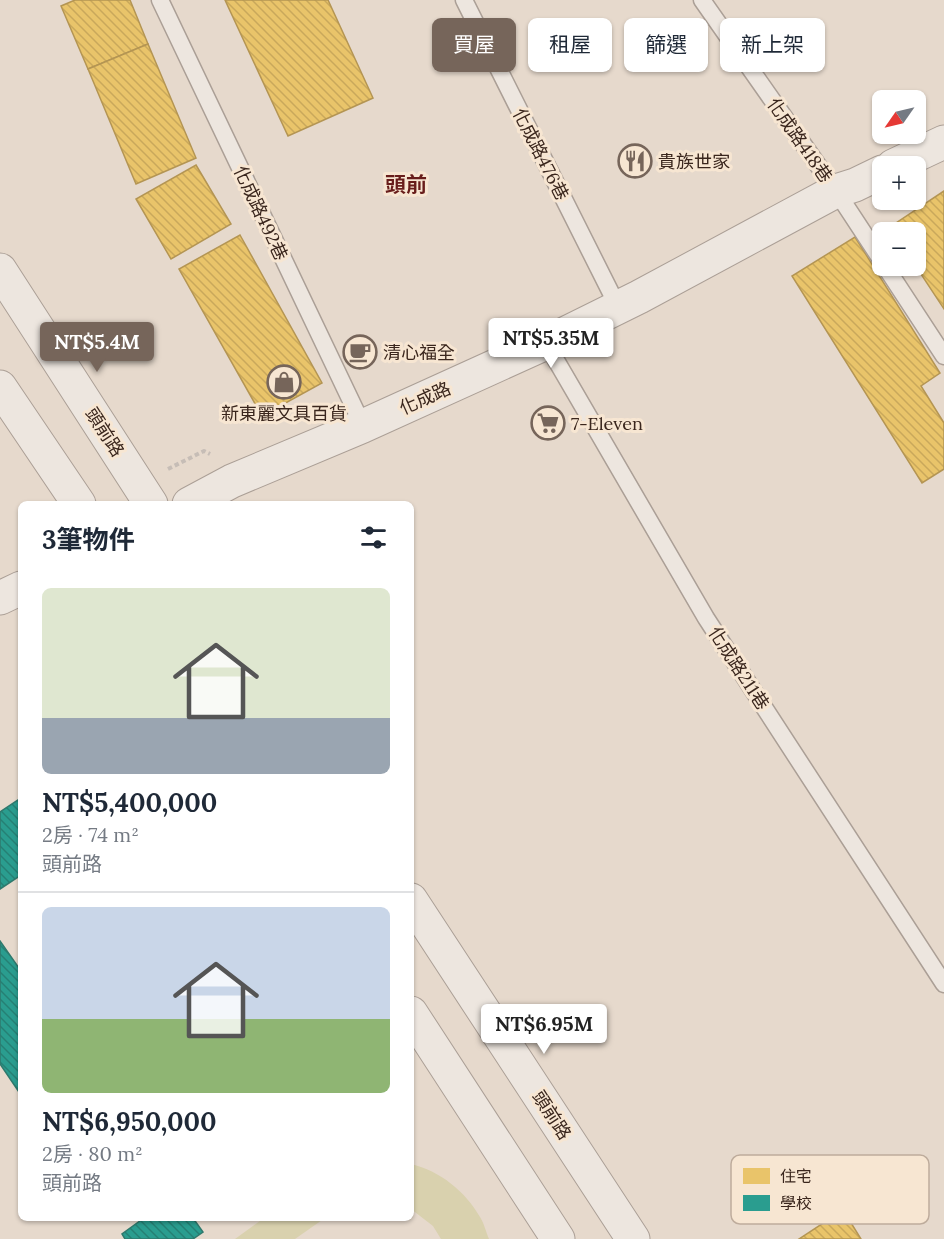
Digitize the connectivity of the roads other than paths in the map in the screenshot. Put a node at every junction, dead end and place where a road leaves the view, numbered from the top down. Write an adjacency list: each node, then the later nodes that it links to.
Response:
1 (160, 0): 15 (lane, 化成路492巷)
2 (464, 0): 11 (lane, 化成路476巷)
3 (702, 0): 7 (lane, 化成路418巷)
4 (944, 142): 5 (street)
5 (914, 156)
6 (872, 177): 7 (street, 化成路)
7 (836, 191): 8 (lane, 化成路418巷); 11 (street, 化成路)
8 (872, 246)
9 (0, 270): 17 (street, 頭前路)
10 (892, 276): 13 (lane)
11 (618, 308): 12 (street, 化成路)
12 (546, 343): 15 (street, 化成路); 22 (lane, 化成路211巷)
13 (944, 356)
14 (0, 387): 16 (street)
15 (363, 426): 18 (street, 化成路)
16 (77, 501)
17 (149, 501)
18 (195, 501)
19 (18, 589): 20 (street)
20 (0, 598)
21 (414, 905): 25 (street, 頭前路)
22 (944, 984)
23 (414, 1018): 24 (street)
24 (558, 1239)
25 (633, 1239)

